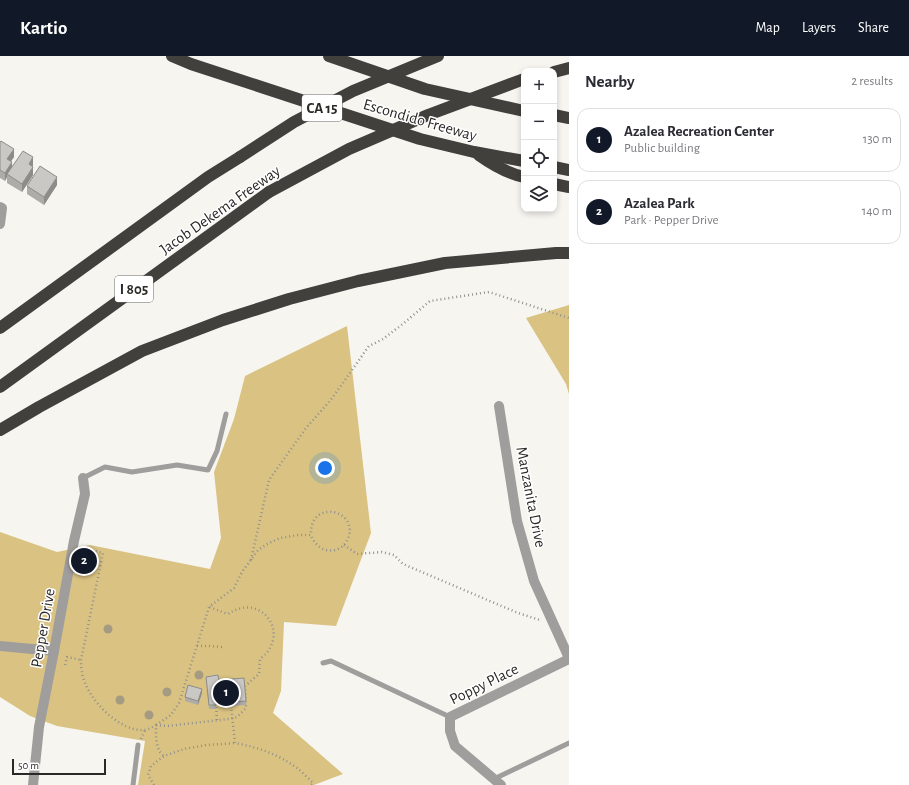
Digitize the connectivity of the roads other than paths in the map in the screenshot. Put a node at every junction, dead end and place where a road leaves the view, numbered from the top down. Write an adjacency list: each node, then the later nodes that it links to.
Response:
1 (172, 56): 10 (highway, Escondido Freeway / CA 15)
2 (329, 56): 7 (highway, Escondido Freeway)
3 (438, 56): 20 (highway, Jacob Dekema Freeway, bridge)
4 (569, 68): 5 (highway)
5 (557, 71)
6 (521, 80): 21 (highway, Jacob Dekema Freeway / I 805, bridge)
7 (521, 110)
8 (557, 116): 9 (highway)
9 (569, 118)
10 (474, 152): 11 (highway, Escondido Freeway / CA 15); 14 (highway)
11 (521, 160)
12 (557, 168): 13 (highway)
13 (569, 170)
14 (521, 176)
15 (557, 185): 16 (highway)
16 (569, 188)
17 (1, 208): 18 (street)
18 (0, 224)
19 (569, 253): 24 (highway)
20 (0, 328)
21 (0, 387)
22 (499, 406): 28 (street, Manzanita Drive)
23 (226, 414): 25 (lane)
24 (0, 430)
25 (83, 478): 27 (street, Pepper Drive)
26 (0, 646): 27 (street)
27 (54, 651): 34 (street, Pepper Drive)
28 (569, 659): 30 (street, Poppy Place)
29 (323, 663): 30 (lane)
30 (450, 717): 33 (street, Poppy Place)
31 (569, 743): 33 (lane)
32 (138, 745): 35 (lane)
33 (498, 782)
34 (33, 785)
35 (133, 785)

